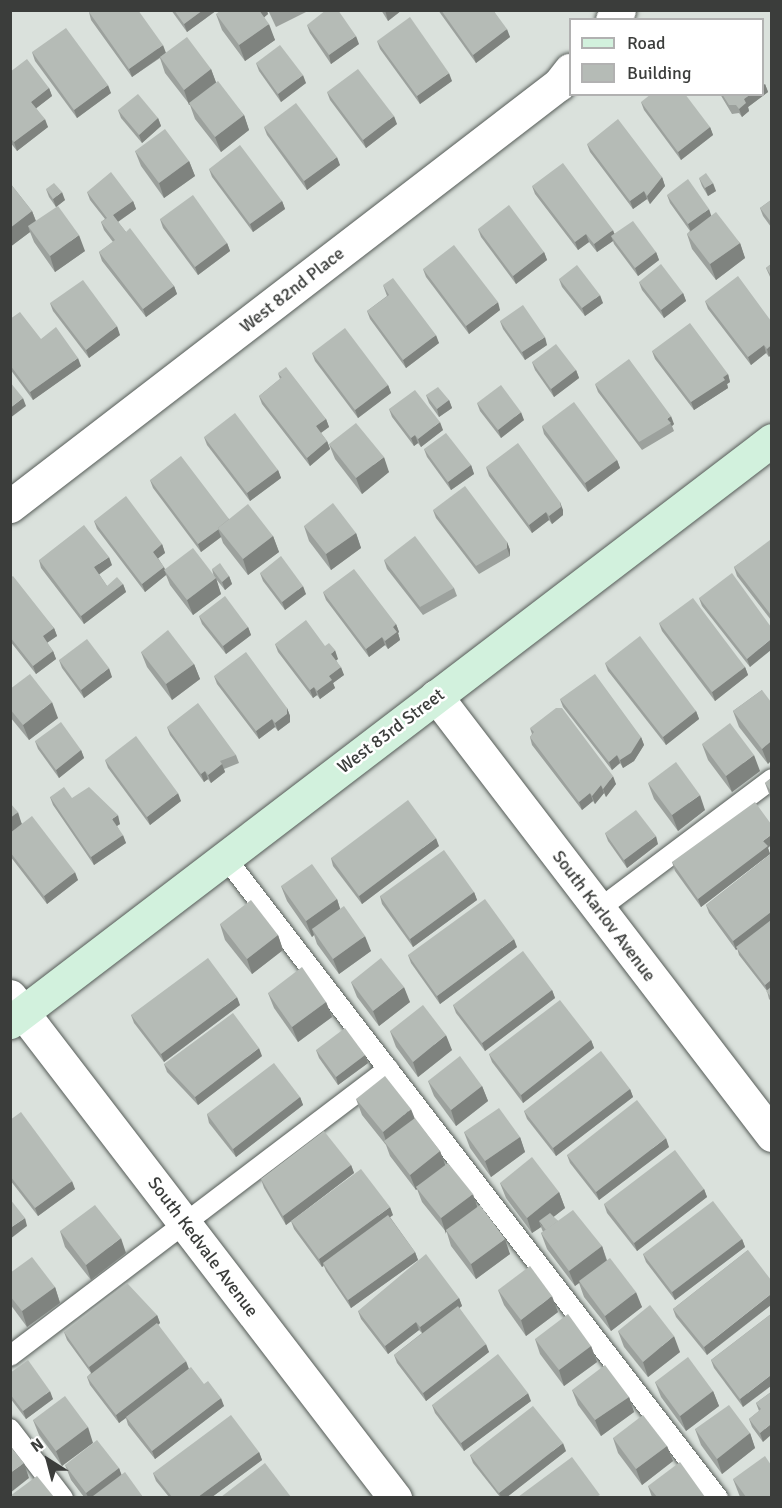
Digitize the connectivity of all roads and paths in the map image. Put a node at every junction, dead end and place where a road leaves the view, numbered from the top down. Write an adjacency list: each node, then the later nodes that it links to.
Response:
1 (569, 71): 3 (street, West 82nd Place)
2 (771, 440): 4 (street, West 83rd Street)
3 (10, 506)
4 (436, 696): 6 (street, West 83rd Street); 7 (street, South Karlov Avenue)
5 (771, 779): 7 (lane)
6 (225, 857): 8 (street, West 83rd Street); 9 (lane)
7 (599, 909): 10 (street, South Karlov Avenue)
8 (15, 1010): 11 (street, South Kedvale Avenue)
9 (388, 1069): 11 (lane); 16 (lane)
10 (771, 1136)
11 (185, 1224): 12 (lane); 15 (street, South Kedvale Avenue)
12 (10, 1356)
13 (10, 1429): 14 (lane)
14 (63, 1497)
15 (395, 1497)
16 (718, 1497)

